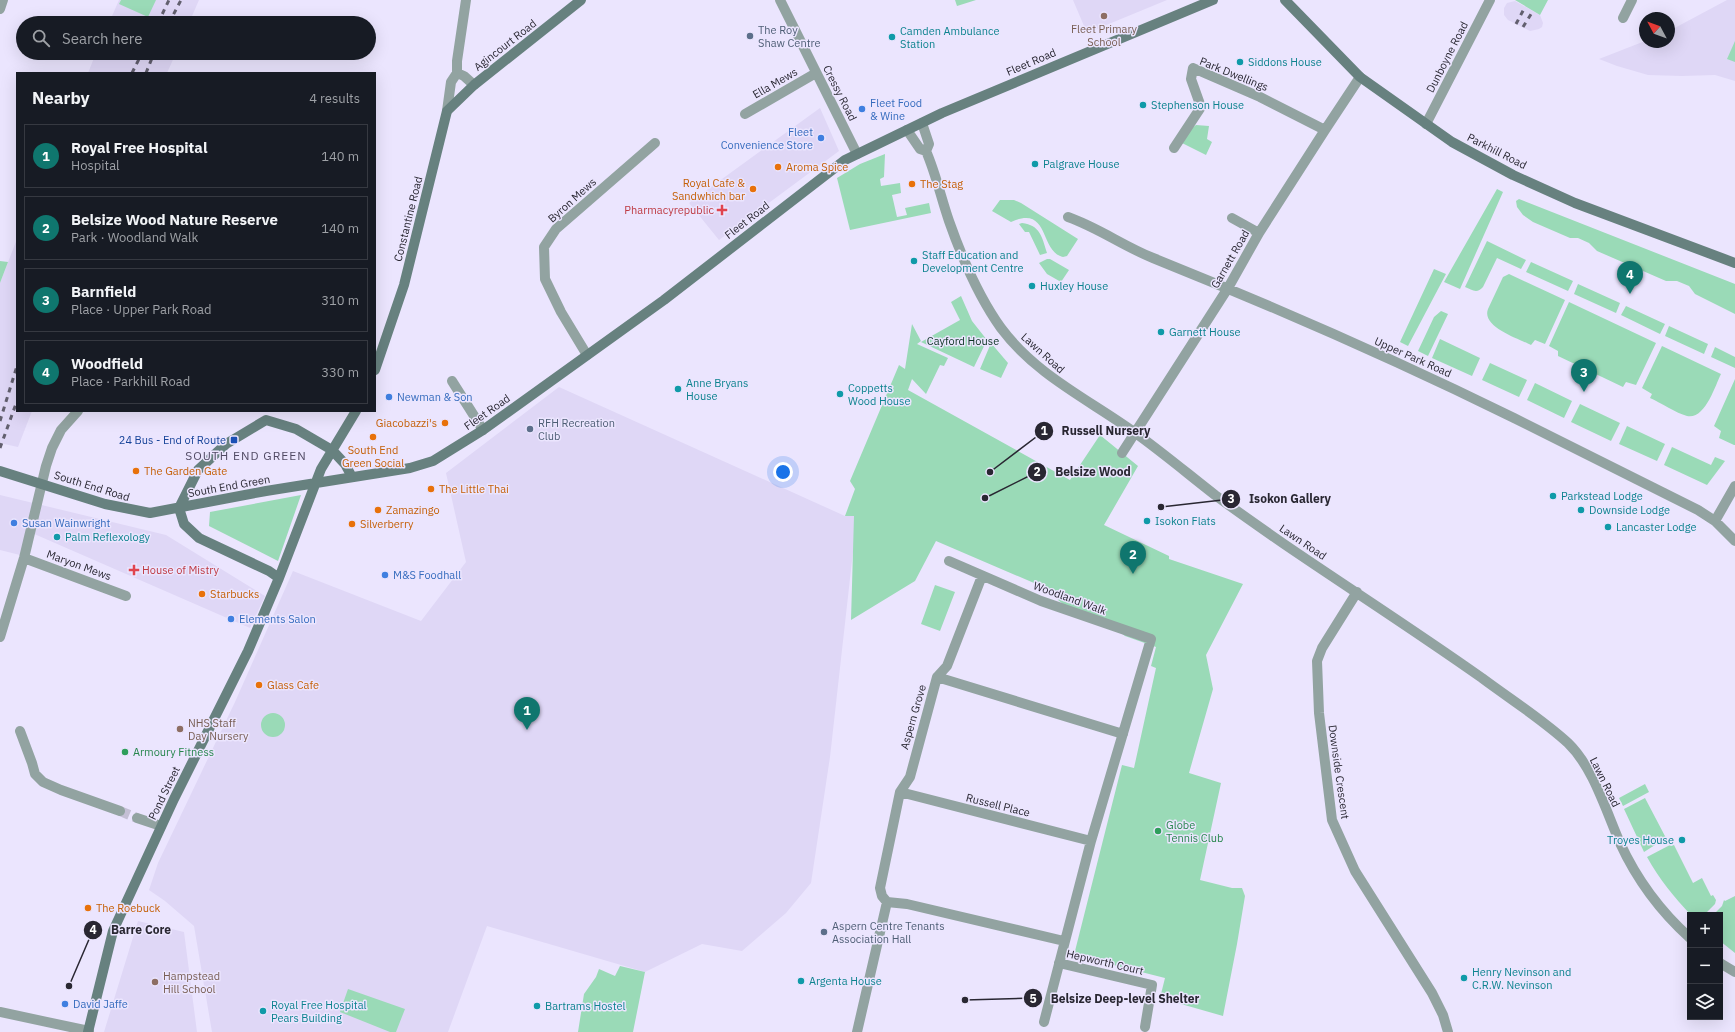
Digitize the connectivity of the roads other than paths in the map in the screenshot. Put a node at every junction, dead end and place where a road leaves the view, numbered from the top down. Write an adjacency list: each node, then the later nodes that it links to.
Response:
1 (3, 0): 9 (street)
2 (466, 0): 11 (street, Constantine Road)
3 (581, 0): 14 (main road, Agincourt Road)
4 (780, 0): 12 (street, Cressy Road)
5 (1213, 0): 17 (main road, Fleet Road)
6 (1285, 0): 13 (main road, Parkhill Road)
7 (1490, 0): 18 (street, Dunboyne Road)
8 (1632, 0): 10 (street)
9 (0, 9)
10 (1623, 18)
11 (457, 73): 14 (street); 15 (street, Constantine Road)
12 (816, 73): 16 (street, Ella Mews); 24 (street, Cressy Road)
13 (1360, 77): 18 (main road, Parkhill Road); 20 (street, Garnett Road)
14 (474, 85): 15 (main road, Agincourt Road)
15 (447, 111): 31 (main road, Constantine Road)
16 (745, 114)
17 (922, 123): 19 (main road, Fleet Road); 23 (street, Lawn Road)
18 (1426, 124): 28 (main road, Parkhill Road)
19 (907, 130): 23 (street, Lawn Road); 24 (main road, Fleet Road)
20 (1325, 130): 22 (street, Park Dwellings); 27 (street, Garnett Road)
21 (655, 143): 30 (street, Byron Mews)
22 (1174, 148)
23 (926, 151): 36 (street, Lawn Road)
24 (857, 154): 30 (main road, Fleet Road)
25 (1068, 217): 29 (street, Upper Park Road)
26 (1232, 218): 27 (street)
27 (1259, 233): 29 (street, Garnett Road)
28 (1735, 263)
29 (1228, 288): 36 (street, Garnett Road); 45 (street, Upper Park Road)
30 (587, 355): 35 (main road, Fleet Road)
31 (376, 367)
32 (452, 381): 35 (street)
33 (77, 412): 41 (street)
34 (355, 412): 37 (main road)
35 (483, 430): 40 (main road, Fleet Road)
36 (1134, 432): 38 (street, Garnett Road); 51 (street, Lawn Road)
37 (332, 450): 40 (main road, South End Green); 42 (main road); 44 (main road, South End Green)
38 (1122, 453)
39 (0, 471): 41 (main road, South End Road)
40 (352, 477): 42 (main road, Fleet Road)
41 (42, 483): 44 (main road, South End Road); 47 (street)
42 (316, 483): 44 (main road, South End Green); 50 (main road, Pond Street)
43 (1735, 486): 45 (street)
44 (179, 508): 50 (main road)
45 (1715, 521): 46 (street, Upper Park Road)
46 (1735, 541)
47 (24, 558): 52 (street, Maryon Mews); 53 (street)
48 (949, 561): 49 (street, Woodland Walk)
49 (982, 576): 54 (street); 56 (street, Woodland Walk)
50 (279, 578): 60 (main road, Pond Street)
51 (1357, 592): 63 (street, Lawn Road); 73 (street, Downside Crescent)
52 (126, 596)
53 (0, 637)
54 (937, 677): 56 (street, Aspern Grove); 57 (street, Aspern Grove)
55 (20, 731): 58 (street)
56 (1123, 734): 61 (street)
57 (900, 792): 61 (street, Russell Place); 62 (street, Aspern Grove)
58 (120, 811)
59 (137, 818): 60 (street)
60 (161, 826): 71 (main road, Pond Street)
61 (1091, 841): 64 (street)
62 (888, 902): 64 (street); 72 (street)
63 (1687, 935)
64 (1064, 941): 65 (street)
65 (1059, 963): 69 (street); 70 (street, Hepworth Court)
66 (1723, 965): 67 (street)
67 (1735, 972)
68 (0, 1012): 71 (street)
69 (1044, 1022)
70 (1145, 1026)
71 (88, 1032)
72 (857, 1032)
73 (1448, 1032)

